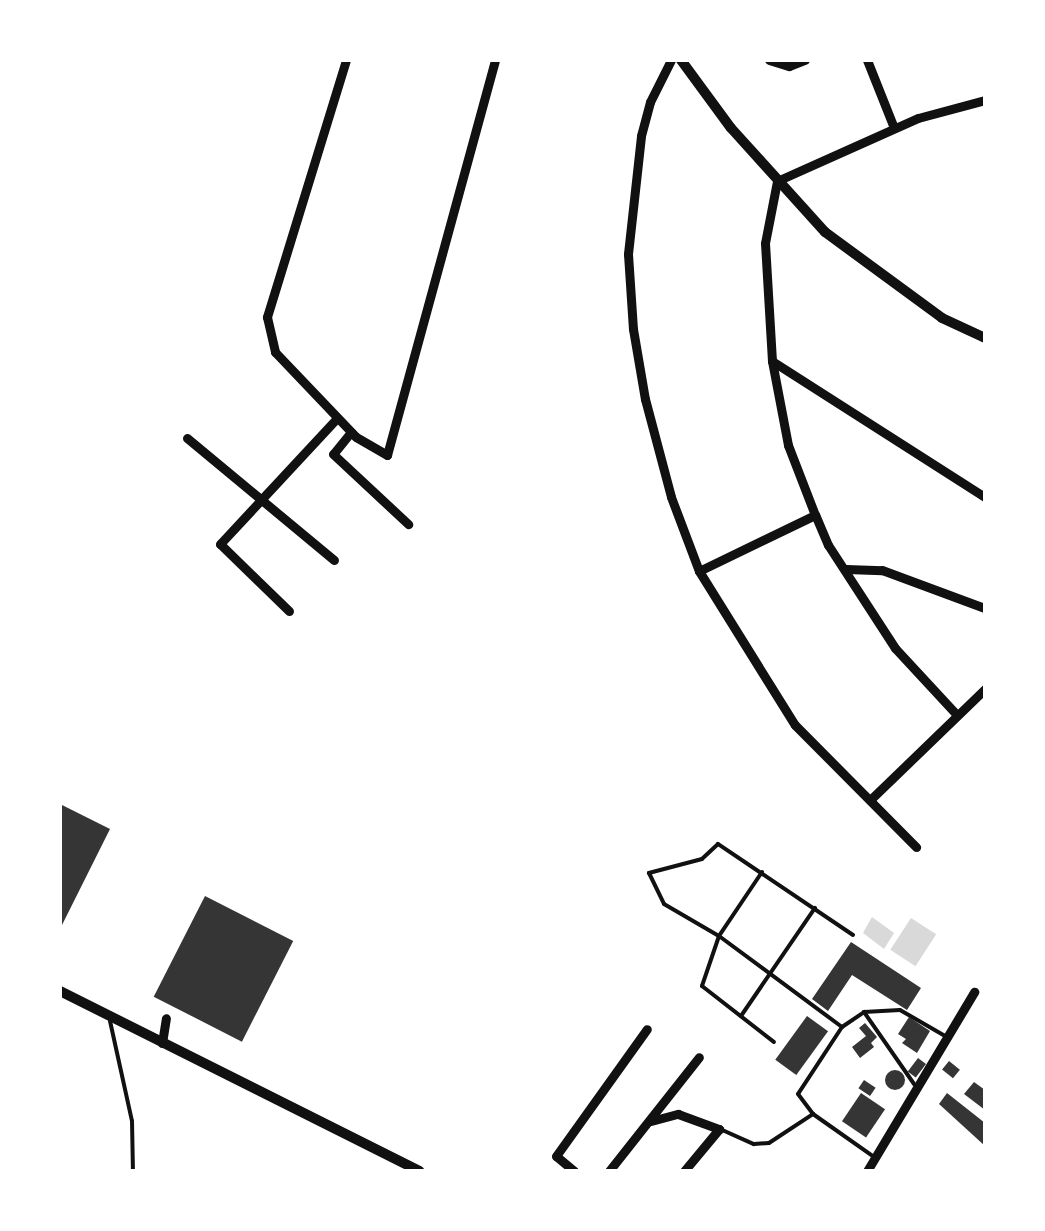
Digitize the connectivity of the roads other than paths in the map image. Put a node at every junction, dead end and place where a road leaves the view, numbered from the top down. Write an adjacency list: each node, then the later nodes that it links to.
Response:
1 (346, 60): 13 (street)
2 (495, 60): 14 (street)
3 (671, 60): 22 (street)
4 (681, 60): 10 (street)
5 (770, 60): 6 (street)
6 (806, 60)
7 (867, 60): 9 (street)
8 (985, 100): 9 (street)
9 (894, 128): 10 (street)
10 (776, 181): 11 (street); 12 (street)
11 (985, 338)
12 (772, 361): 16 (street); 18 (street)
13 (336, 418): 14 (street); 17 (street)
14 (351, 432): 19 (street)
15 (187, 438): 17 (street)
16 (985, 496)
17 (263, 498): 20 (street); 24 (street)
18 (815, 515): 21 (street); 22 (street)
19 (408, 524)
20 (334, 560)
21 (846, 569): 23 (street); 26 (street)
22 (699, 571): 27 (street)
23 (985, 608)
24 (289, 611)
25 (985, 689): 26 (street)
26 (957, 715): 27 (street)
27 (870, 800): 28 (street)
28 (916, 847)
29 (762, 872): 30 (lane); 32 (lane); 32 (lane)
30 (815, 908): 31 (lane); 33 (lane)
31 (853, 935)
32 (719, 936): 33 (lane); 38 (lane)
33 (769, 974): 38 (lane); 40 (lane)
34 (60, 990): 37 (street)
35 (974, 992): 42 (street)
36 (864, 1012): 40 (lane); 42 (lane); 46 (lane)
37 (109, 1016): 44 (street); 51 (lane)
38 (741, 1017): 43 (lane)
39 (166, 1018): 44 (street)
40 (842, 1027): 47 (lane)
41 (647, 1028): 53 (street)
42 (948, 1037): 46 (street)
43 (774, 1042)
44 (162, 1043): 52 (street)
45 (698, 1057): 48 (street)
46 (917, 1088): 50 (street)
47 (813, 1114): 49 (lane); 50 (lane)
48 (650, 1122): 49 (street); 54 (street)
49 (719, 1128): 55 (street)
50 (871, 1164): 56 (street)
51 (133, 1171)
52 (419, 1171)
53 (574, 1171)
54 (610, 1171)
55 (684, 1171)
56 (881, 1171)

